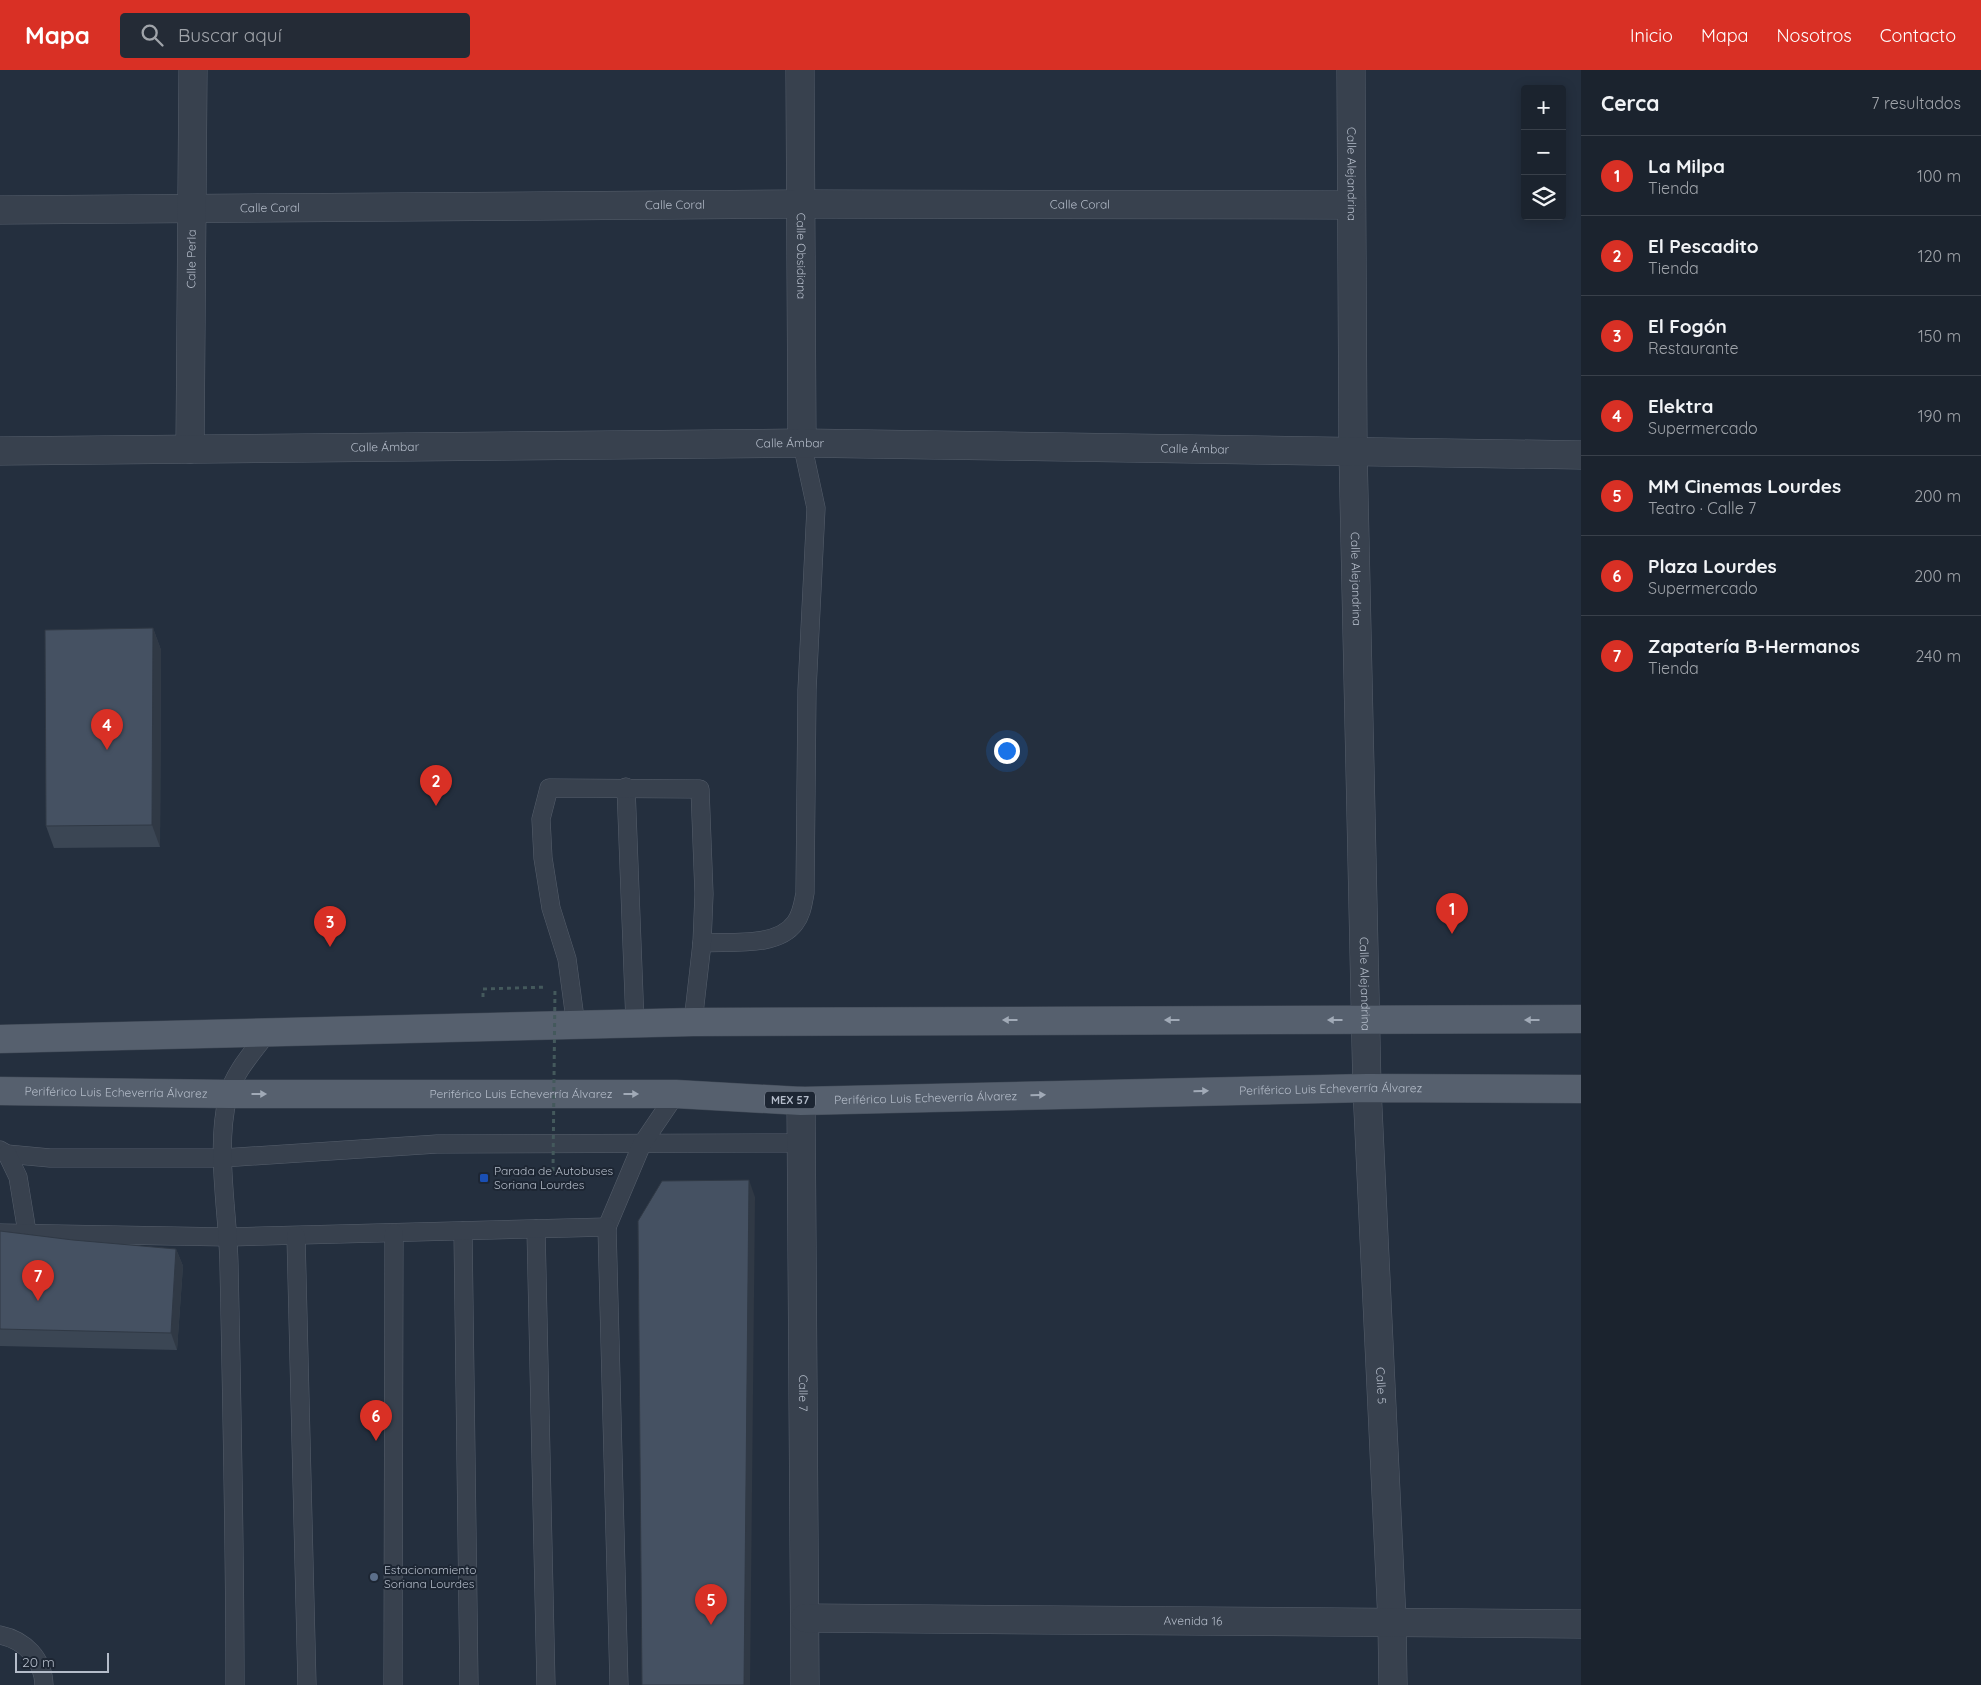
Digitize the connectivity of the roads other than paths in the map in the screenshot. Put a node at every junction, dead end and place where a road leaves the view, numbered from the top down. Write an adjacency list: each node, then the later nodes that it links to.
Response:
1 (193, 70): 6 (street, Calle Perla)
2 (800, 70): 4 (street, Calle Obsidiana)
3 (1351, 70): 5 (street, Calle Alejandrina)
4 (801, 204): 5 (street, Calle Coral); 6 (street, Calle Coral); 8 (street, Calle Obsidiana)
5 (1351, 205): 10 (street, Calle Alejandrina)
6 (191, 209): 7 (street, Calle Coral); 9 (street, Calle Perla)
7 (0, 210)
8 (802, 443): 9 (street, Calle Ámbar); 10 (street, Calle Ámbar); 14 (lane)
9 (190, 449): 11 (street, Calle Ámbar)
10 (1353, 450): 12 (street, Calle Ámbar); 16 (street, Calle Alejandrina)
11 (0, 451)
12 (1581, 455)
13 (626, 787): 14 (lane); 18 (lane); 19 (lane)
14 (702, 943): 17 (lane)
15 (1581, 1019): 16 (main road, one-way to 16)
16 (1366, 1020): 17 (main road, one-way to 17); 22 (street, Calle Alejandrina)
17 (693, 1022): 18 (main road)
18 (635, 1023): 19 (main road)
19 (576, 1026): 20 (main road)
20 (268, 1032): 21 (main road); 25 (lane)
21 (0, 1038)
22 (1367, 1088): 23 (main road, Periférico Luis Echeverría Álvarez / MEX 57); 27 (main road, Periférico Luis Echeverría Álvarez / MEX 57, one-way to 22); 41 (street, Calle 5)
23 (1581, 1089)
24 (0, 1090): 25 (main road, Periférico Luis Echeverría Álvarez / MEX 57)
25 (228, 1094): 26 (main road, Periférico Luis Echeverría Álvarez / MEX 57, one-way to 26); 31 (lane)
26 (676, 1094): 27 (main road, Periférico Luis Echeverría Álvarez / MEX 57); 29 (lane)
27 (801, 1101): 28 (street, Calle 7)
28 (801, 1143): 29 (lane); 40 (street, Calle 7)
29 (642, 1144): 31 (lane); 32 (lane)
30 (4, 1152): 31 (lane); 35 (lane)
31 (223, 1158): 39 (lane)
32 (607, 1227): 33 (lane); 50 (lane)
33 (536, 1229): 34 (lane); 49 (lane)
34 (463, 1231): 37 (lane); 48 (lane)
35 (27, 1232): 36 (lane); 39 (lane)
36 (0, 1233)
37 (394, 1233): 38 (lane); 47 (lane)
38 (296, 1236): 39 (lane); 46 (lane)
39 (229, 1237): 45 (lane)
40 (805, 1618): 41 (street, Avenida 16); 51 (street, Calle 7)
41 (1392, 1621): 42 (street, Avenida 16); 52 (street, Calle 5)
42 (1581, 1624)
43 (0, 1635): 44 (lane)
44 (44, 1685)
45 (235, 1685)
46 (307, 1685)
47 (393, 1685)
48 (470, 1685)
49 (546, 1685)
50 (620, 1685)
51 (806, 1685)
52 (1393, 1685)

